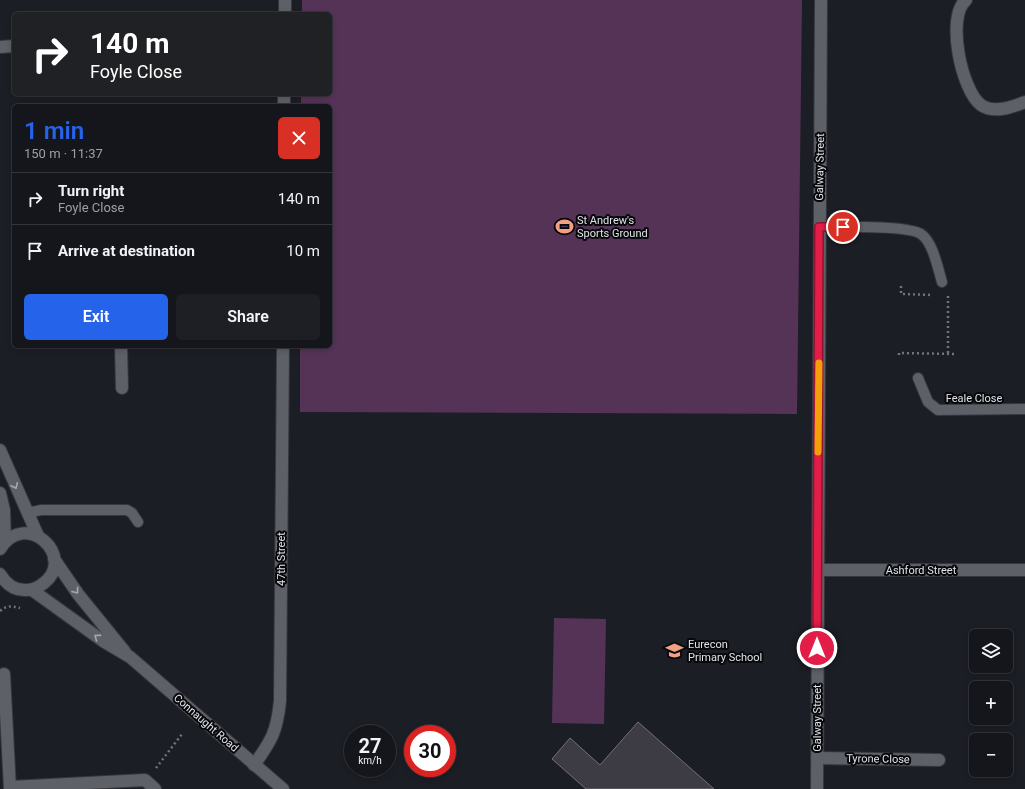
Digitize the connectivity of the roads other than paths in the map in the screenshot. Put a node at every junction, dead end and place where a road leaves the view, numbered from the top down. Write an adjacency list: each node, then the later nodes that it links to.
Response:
1 (285, 0): 4 (street)
2 (821, 0): 8 (street, Galway Street)
3 (966, 0): 7 (street)
4 (285, 12)
5 (12, 46): 6 (street)
6 (0, 47)
7 (1025, 102)
8 (819, 227): 9 (lane); 22 (street, Galway Street)
9 (942, 282)
10 (121, 348): 13 (street)
11 (283, 348): 31 (street, 47th Street)
12 (918, 378): 14 (lane, Feale Close)
13 (122, 388)
14 (1025, 409)
15 (0, 450): 17 (street, one-way to 17)
16 (0, 492): 20 (street)
17 (27, 513): 18 (lane); 19 (street)
18 (138, 522)
19 (38, 536): 20 (street); 21 (street, Connaught Road)
20 (2, 545)
21 (54, 559): 26 (street); 27 (street, Connaught Road, one-way to 27)
22 (818, 570): 23 (street, Ashford Street); 29 (street, Galway Street)
23 (1025, 570)
24 (0, 574): 25 (street)
25 (5, 586): 26 (street)
26 (32, 590): 27 (street, Connaught Road, one-way to 26)
27 (130, 657): 31 (street, Connaught Road)
28 (4, 674): 32 (street)
29 (817, 758): 30 (street, Tyrone Close); 35 (street, Galway Street)
30 (939, 760)
31 (254, 765): 34 (street, Connaught Road)
32 (10, 788): 33 (street)
33 (155, 789)
34 (282, 789)
35 (817, 789)

